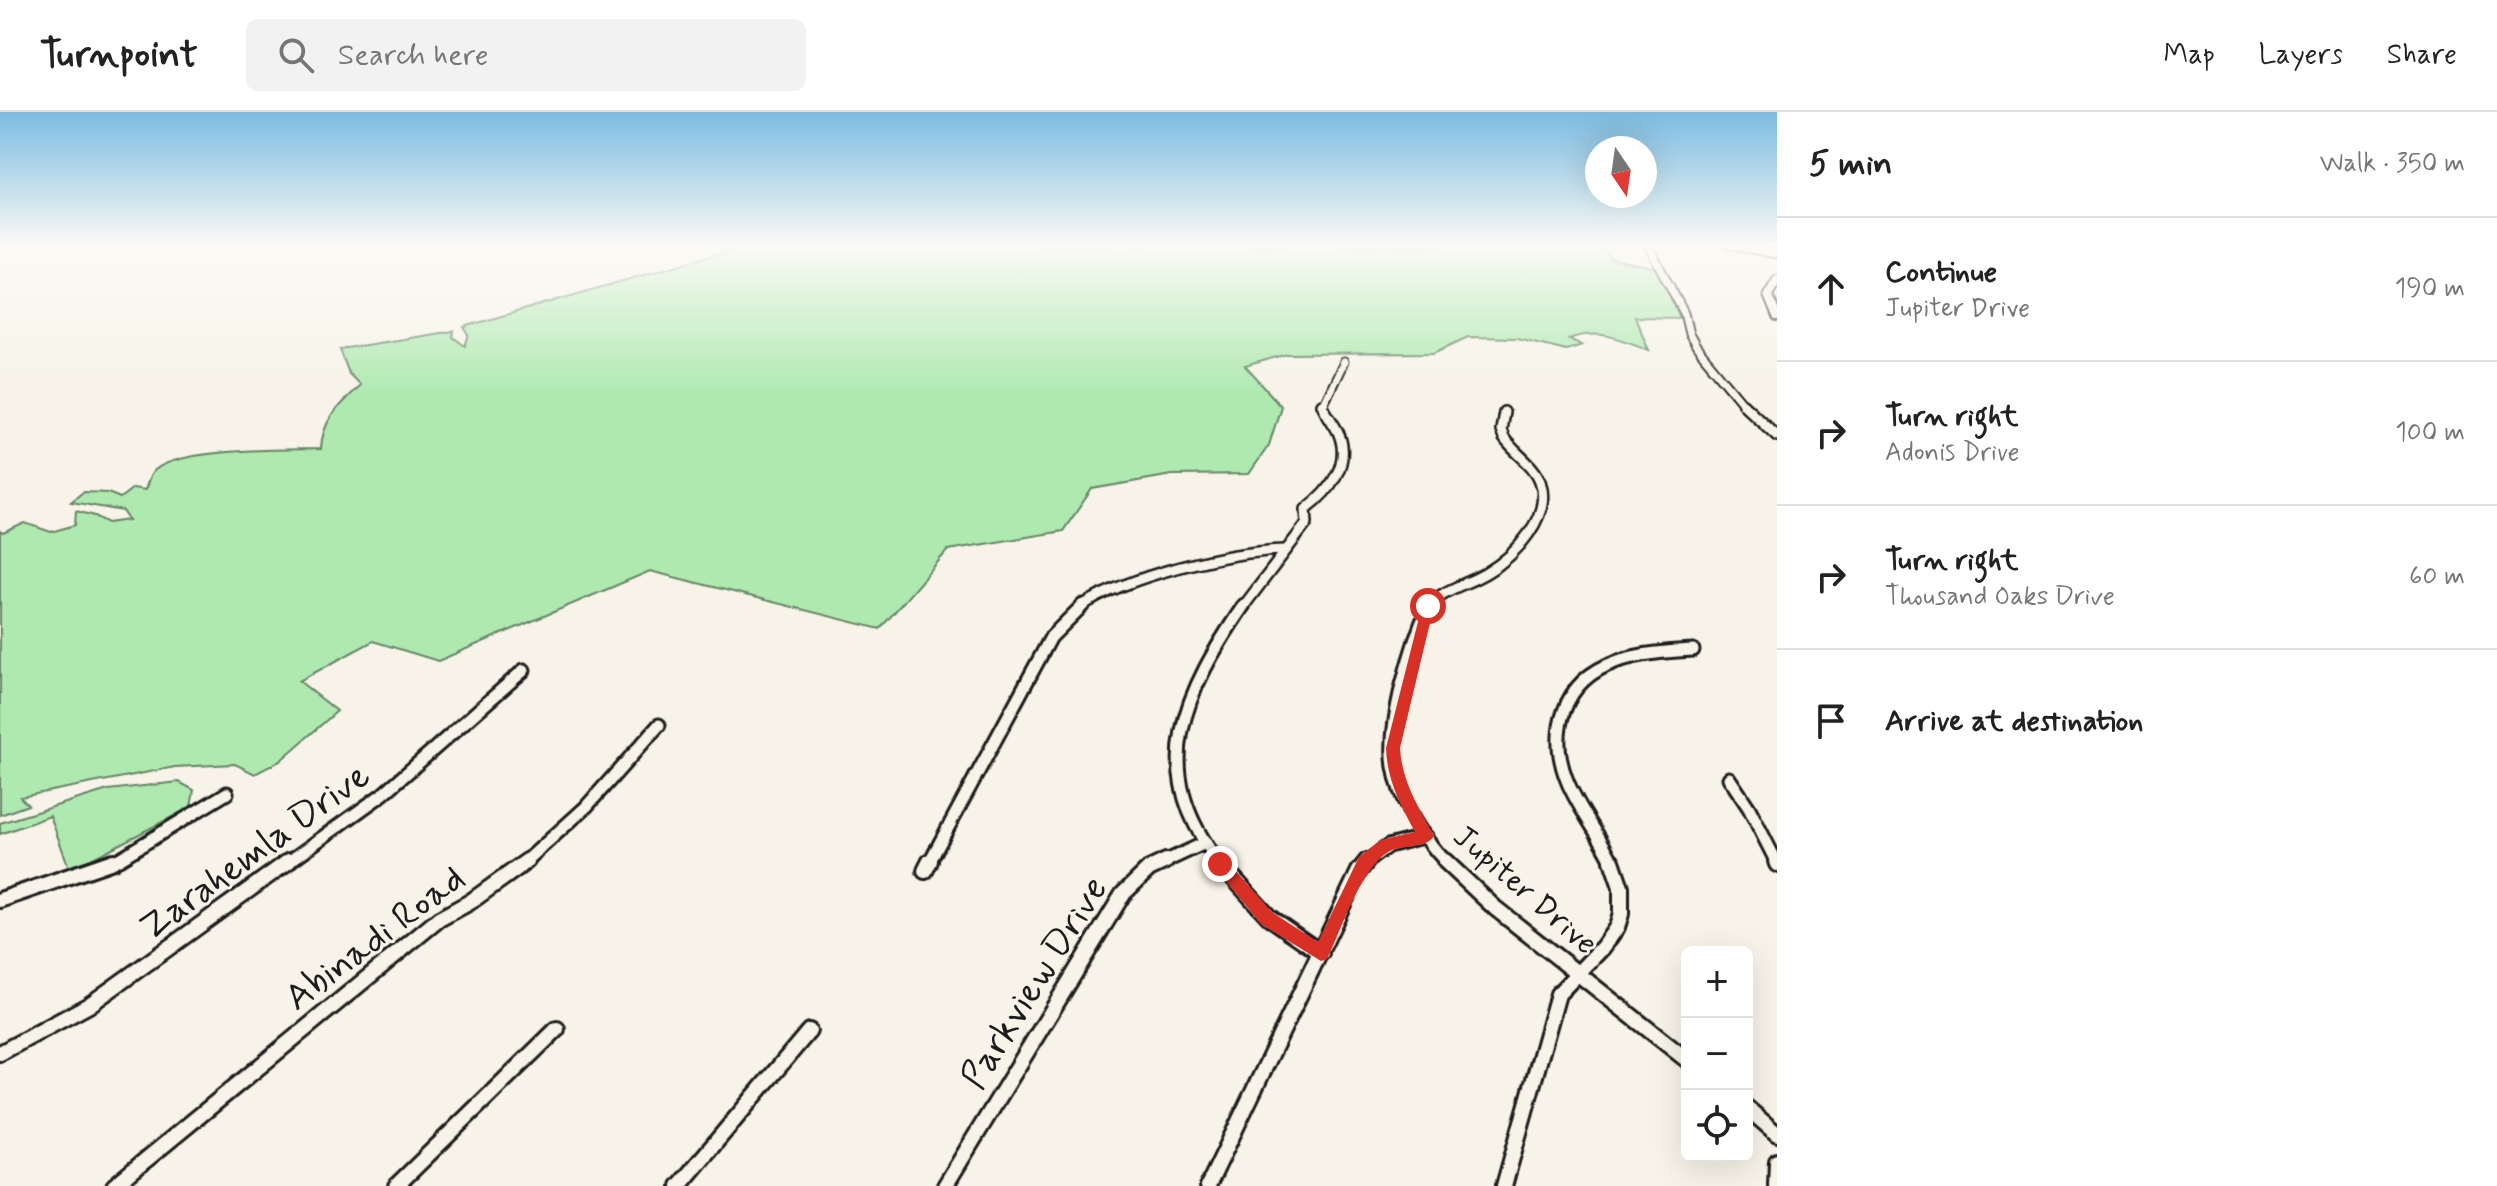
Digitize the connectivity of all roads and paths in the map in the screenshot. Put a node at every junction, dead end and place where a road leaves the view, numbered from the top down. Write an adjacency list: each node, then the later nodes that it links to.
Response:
1 (1675, 295): 6 (street)
2 (1768, 295): 3 (street)
3 (1777, 317)
4 (1344, 362): 7 (street)
5 (1504, 412): 13 (street, Jupiter Drive)
6 (1777, 436)
7 (1286, 550): 14 (street); 16 (street)
8 (1693, 650): 19 (street)
9 (524, 670): 22 (street, Zarahemla Drive)
10 (659, 725): 27 (street, Abinadi Road)
11 (1729, 778): 15 (street)
12 (227, 793): 17 (street)
13 (1426, 836): 18 (street); 19 (street, Jupiter Drive)
14 (1205, 843): 18 (street); 30 (street, Parkview Drive)
15 (1777, 864)
16 (925, 871)
17 (0, 900)
18 (1321, 953): 31 (street)
19 (1576, 972): 23 (street, Jupiter Drive); 32 (street)
20 (557, 1029): 28 (street)
21 (809, 1031): 29 (street)
22 (0, 1053)
23 (1681, 1055)
24 (1753, 1113): 25 (street)
25 (1777, 1134)
26 (1777, 1161): 33 (street)
27 (114, 1186)
28 (396, 1186)
29 (679, 1186)
30 (945, 1186)
31 (1208, 1186)
32 (1504, 1186)
33 (1776, 1186)

